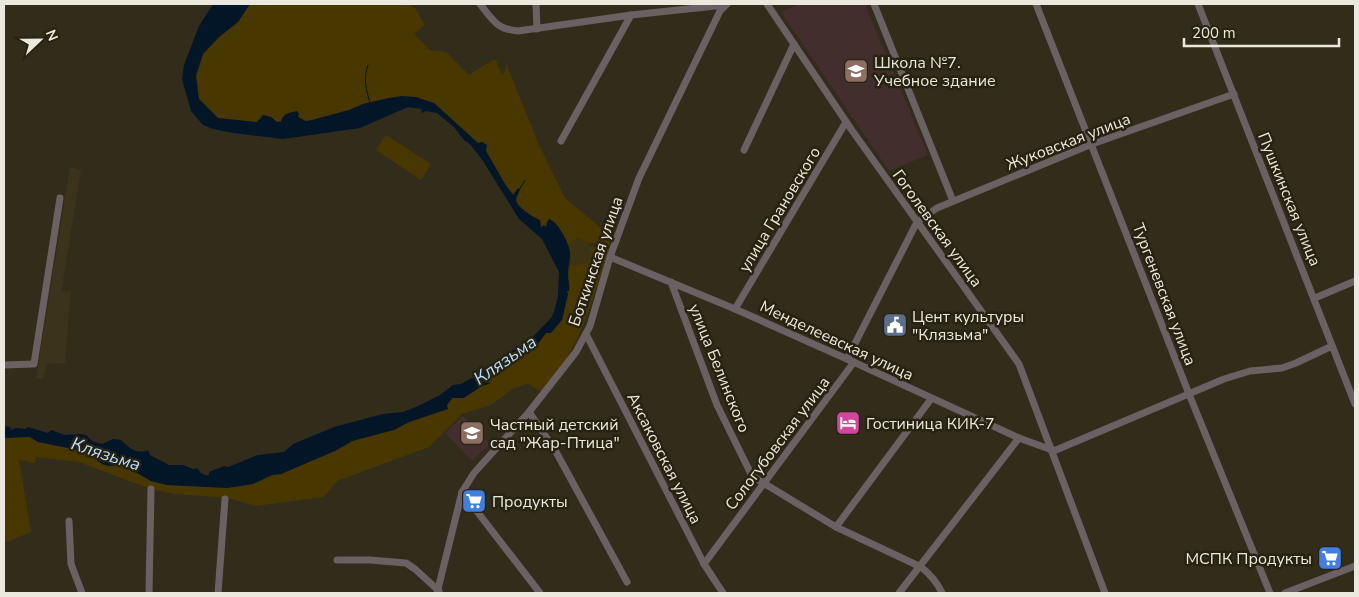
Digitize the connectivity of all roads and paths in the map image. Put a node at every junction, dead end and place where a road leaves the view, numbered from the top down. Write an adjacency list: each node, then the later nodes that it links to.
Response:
1 (480, 4): 9 (street)
2 (536, 4): 9 (street)
3 (726, 4): 8 (street); 19 (street, Боткинская улица)
4 (766, 4): 10 (street, Гоголевская улица)
5 (874, 4): 17 (street)
6 (1036, 4): 14 (street, Тургеневская улица)
7 (1198, 4): 11 (street, Пушкинская улица)
8 (631, 15): 9 (street); 13 (street)
9 (537, 29)
10 (794, 44): 12 (street, Гоголевская улица); 15 (street)
11 (1234, 94): 14 (street, Жуковская улица); 22 (street, Пушкинская улица)
12 (846, 122): 18 (street, Гоголевская улица); 23 (street, улица Грановского)
13 (560, 141)
14 (1092, 144): 17 (street, Жуковская улица); 28 (street, Тургеневская улица)
15 (744, 150)
16 (60, 198): 27 (street)
17 (953, 201): 18 (street, Жуковская улица)
18 (917, 222): 26 (street, Сологубовская улица); 33 (street, Гоголевская улица)
19 (610, 257): 21 (street, Менделеевская улица); 24 (street, Боткинская улица)
20 (1355, 281): 22 (street)
21 (671, 282): 23 (street, Менделеевская улица); 34 (street, улица Белинского)
22 (1315, 298): 25 (street, Пушкинская улица)
23 (735, 309): 26 (street, Менделеевская улица)
24 (586, 334): 31 (street, Боткинская улица); 41 (street, Аксаковская улица)
25 (1332, 346): 28 (street); 30 (street, Пушкинская улица)
26 (851, 360): 29 (street, Менделеевская улица); 34 (street, Сологубовская улица)
27 (4, 365)
28 (1189, 394): 33 (street); 54 (street, Тургеневская улица)
29 (931, 399): 32 (street, Менделеевская улица); 39 (street)
30 (1355, 404)
31 (529, 412): 36 (street, Боткинская улица); 44 (street)
32 (1020, 438): 33 (street, Менделеевская улица); 42 (street)
33 (1052, 450): 53 (street, Гоголевская улица)
34 (764, 483): 39 (street, улица Белинского); 41 (street, Сологубовская улица)
35 (151, 489): 47 (street)
36 (462, 492): 45 (street, Боткинская улица); 49 (street)
37 (225, 499): 48 (street)
38 (69, 522): 46 (street)
39 (836, 527): 42 (street, улица Белинского)
40 (337, 560): 45 (street)
41 (704, 564): 50 (street, Аксаковская улица)
42 (921, 566): 51 (street); 52 (street, улица Белинского)
43 (1355, 566): 55 (street)
44 (626, 582)
45 (438, 592)
46 (82, 593)
47 (149, 593)
48 (218, 593)
49 (540, 593)
50 (723, 593)
51 (899, 593)
52 (942, 593)
53 (1105, 593)
54 (1270, 593)
55 (1286, 593)

